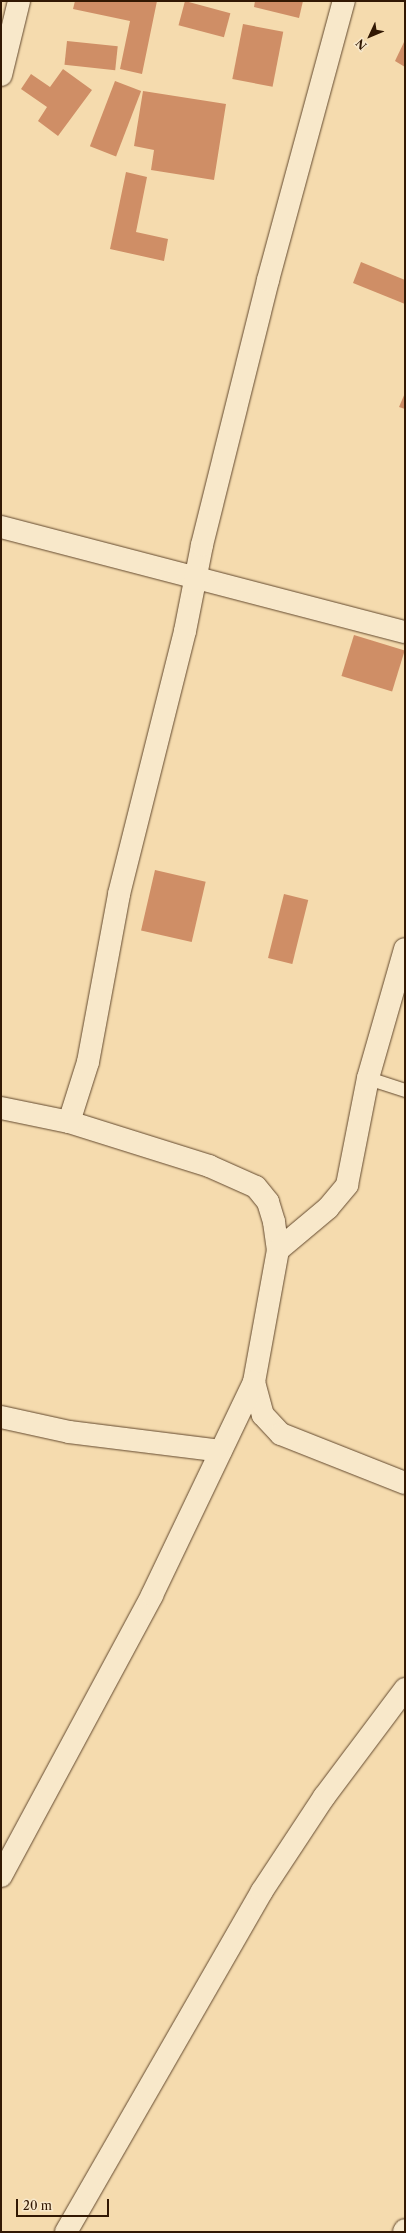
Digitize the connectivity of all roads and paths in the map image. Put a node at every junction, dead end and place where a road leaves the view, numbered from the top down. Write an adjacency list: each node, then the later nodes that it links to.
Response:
1 (19, 1): 3 (street)
2 (344, 1): 5 (street)
3 (1, 75)
4 (1, 527): 5 (street)
5 (196, 576): 6 (street); 11 (street)
6 (405, 632)
7 (405, 950): 8 (street)
8 (368, 1078): 9 (lane); 12 (street)
9 (405, 1090)
10 (1, 1108): 11 (street)
11 (69, 1122): 12 (street)
12 (278, 1250): 13 (street)
13 (254, 1382): 15 (street); 16 (street)
14 (1, 1418): 15 (street)
15 (221, 1451): 18 (street)
16 (405, 1483)
17 (405, 1689): 19 (street)
18 (1, 1876)
19 (66, 2232)

